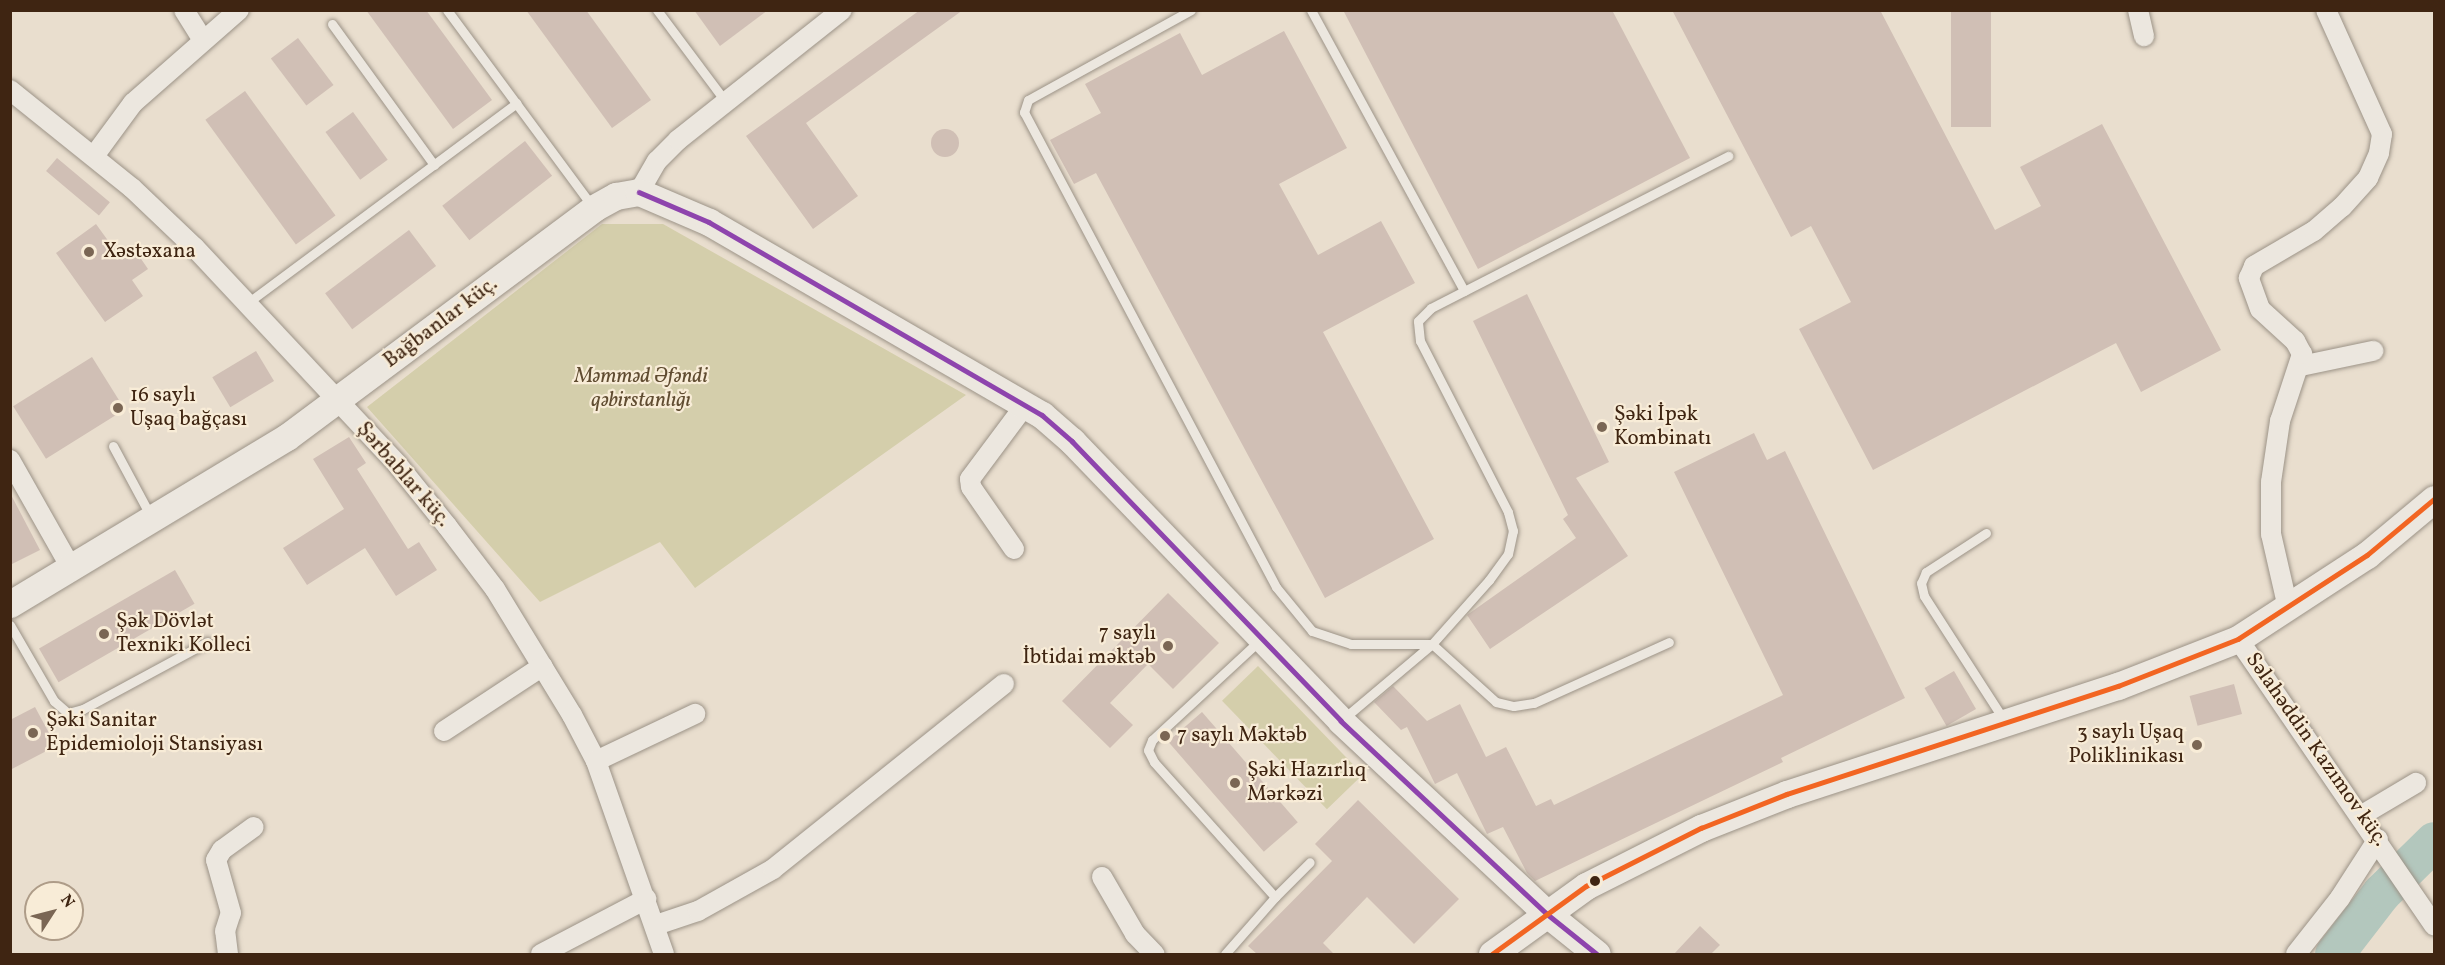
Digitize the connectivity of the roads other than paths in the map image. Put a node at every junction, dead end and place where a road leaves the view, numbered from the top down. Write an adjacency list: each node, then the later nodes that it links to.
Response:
1 (184, 10): 12 (street)
2 (239, 10): 12 (street)
3 (447, 10): 15 (lane)
4 (657, 10): 14 (lane)
5 (842, 10): 14 (street)
6 (1191, 10): 41 (lane)
7 (1311, 10): 21 (lane)
8 (2138, 10): 11 (street)
9 (2326, 10): 24 (street)
10 (332, 24): 18 (lane)
11 (2144, 36)
12 (202, 39): 16 (street)
13 (10, 90): 16 (street, Şərbablar küç.)
14 (725, 101): 19 (street)
15 (517, 103): 18 (lane); 20 (lane)
16 (94, 156): 22 (street, Şərbablar küç.)
17 (1728, 156): 21 (lane)
18 (434, 165): 22 (lane)
19 (639, 192): 20 (street, Bağbanlar küç.); 26 (street)
20 (594, 208): 25 (street, Bağbanlar küç.)
21 (1464, 291): 41 (lane)
22 (246, 304): 25 (street, Şərbablar küç.)
23 (2373, 351): 24 (street)
24 (2301, 366): 35 (street)
25 (338, 400): 30 (street, Bağbanlar küç.); 42 (street, Şərbablar küç.)
26 (1026, 404): 32 (street); 37 (street)
27 (113, 446): 30 (lane)
28 (10, 460): 33 (street)
29 (2428, 512): 35 (street)
30 (152, 519): 33 (street, Bağbanlar küç.)
31 (1986, 532): 46 (lane)
32 (1014, 549)
33 (71, 568): 34 (street, Bağbanlar küç.)
34 (10, 604)
35 (2288, 608): 38 (street)
36 (10, 624): 39 (lane)
37 (1262, 638): 45 (street); 55 (lane)
38 (2238, 639): 46 (street); 50 (street, Səlahəddin Kazımov küç.)
39 (207, 642)
40 (1669, 642): 41 (lane)
41 (1432, 644): 45 (lane)
42 (543, 666): 47 (street); 48 (street, Şərbablar küç.)
43 (1004, 684): 58 (street)
44 (694, 714): 48 (street)
45 (1341, 721): 57 (street)
46 (2005, 722): 57 (street)
47 (444, 731)
48 (596, 761): 56 (street, Şərbablar küç.)
49 (2416, 783): 50 (street)
50 (2362, 815): 52 (street, Səlahəddin Kazımov küç.)
51 (254, 827): 60 (street)
52 (2378, 839): 59 (street, Səlahəddin Kazımov küç.); 67 (street)
53 (1310, 862): 55 (lane)
54 (1102, 877): 63 (street)
55 (1275, 897): 64 (lane)
56 (646, 898): 58 (street, Şərbablar küç.); 61 (street)
57 (1546, 913): 65 (street); 66 (street)
58 (656, 925): 62 (street, Şərbablar küç.)
59 (2434, 926)
60 (228, 954)
61 (541, 954)
62 (664, 954)
63 (1154, 954)
64 (1225, 954)
65 (1492, 954)
66 (1597, 954)
67 (2296, 954)

